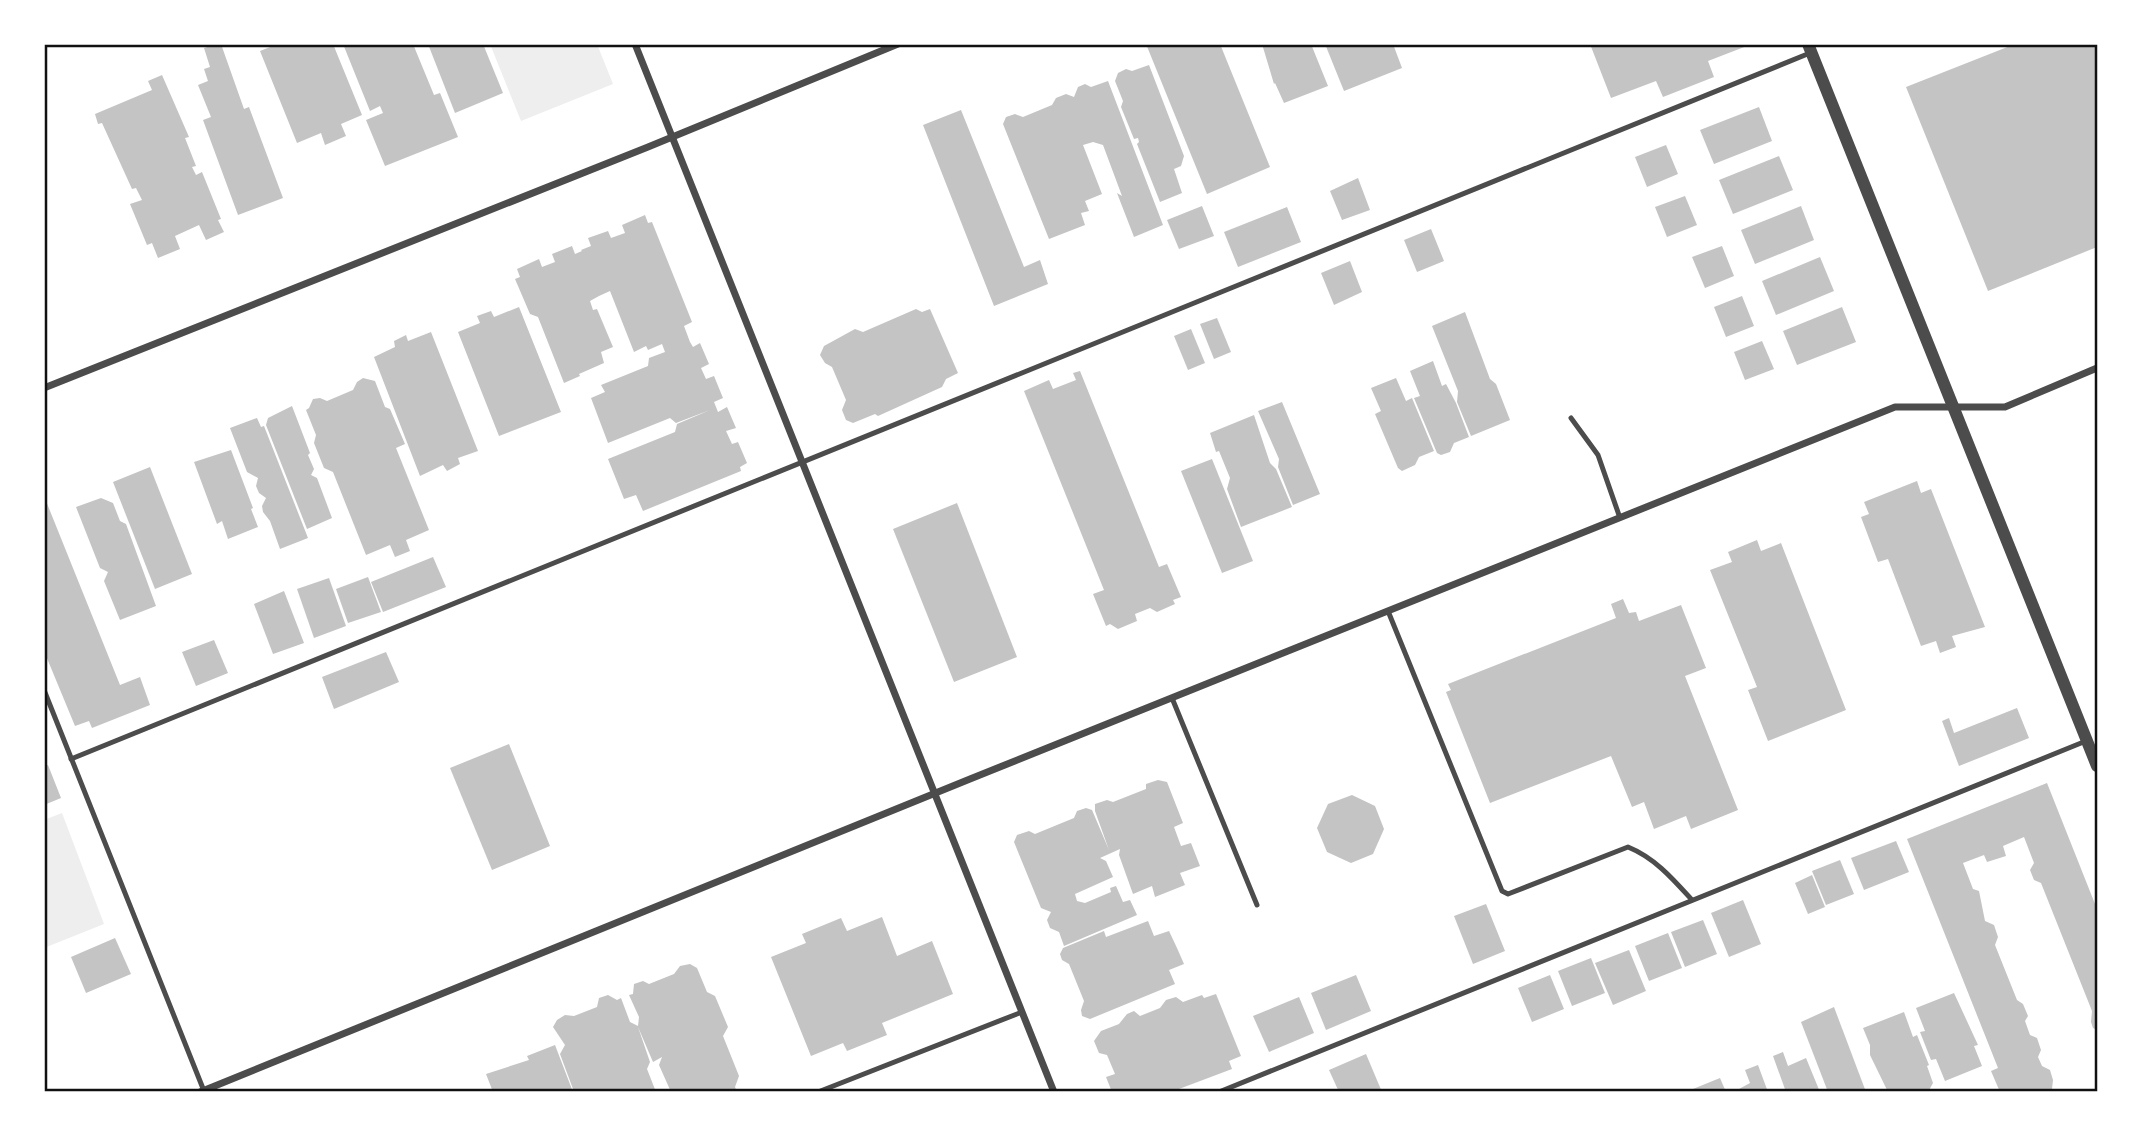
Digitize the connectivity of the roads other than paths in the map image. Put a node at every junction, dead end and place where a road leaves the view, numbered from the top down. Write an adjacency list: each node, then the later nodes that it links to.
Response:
1 (635, 44): 4 (street)
2 (898, 44): 4 (street)
3 (1809, 48): 7 (street); 9 (lane)
4 (673, 137): 6 (street); 9 (street)
5 (2097, 369): 7 (street)
6 (44, 388)
7 (1953, 407): 10 (street); 14 (street)
8 (1571, 418): 10 (lane)
9 (802, 462): 15 (lane); 17 (street)
10 (1620, 518): 11 (street)
11 (1388, 611): 13 (street); 18 (lane)
12 (44, 690): 15 (lane)
13 (1172, 698): 17 (street); 19 (lane)
14 (2087, 741): 16 (street); 18 (lane)
15 (71, 759): 21 (lane)
16 (2096, 762)
17 (935, 793): 20 (street); 21 (street)
18 (1692, 900): 24 (lane)
19 (1257, 905)
20 (1022, 1012): 22 (lane); 23 (street)
21 (202, 1091)
22 (818, 1092)
23 (1054, 1092)
24 (1220, 1092)

